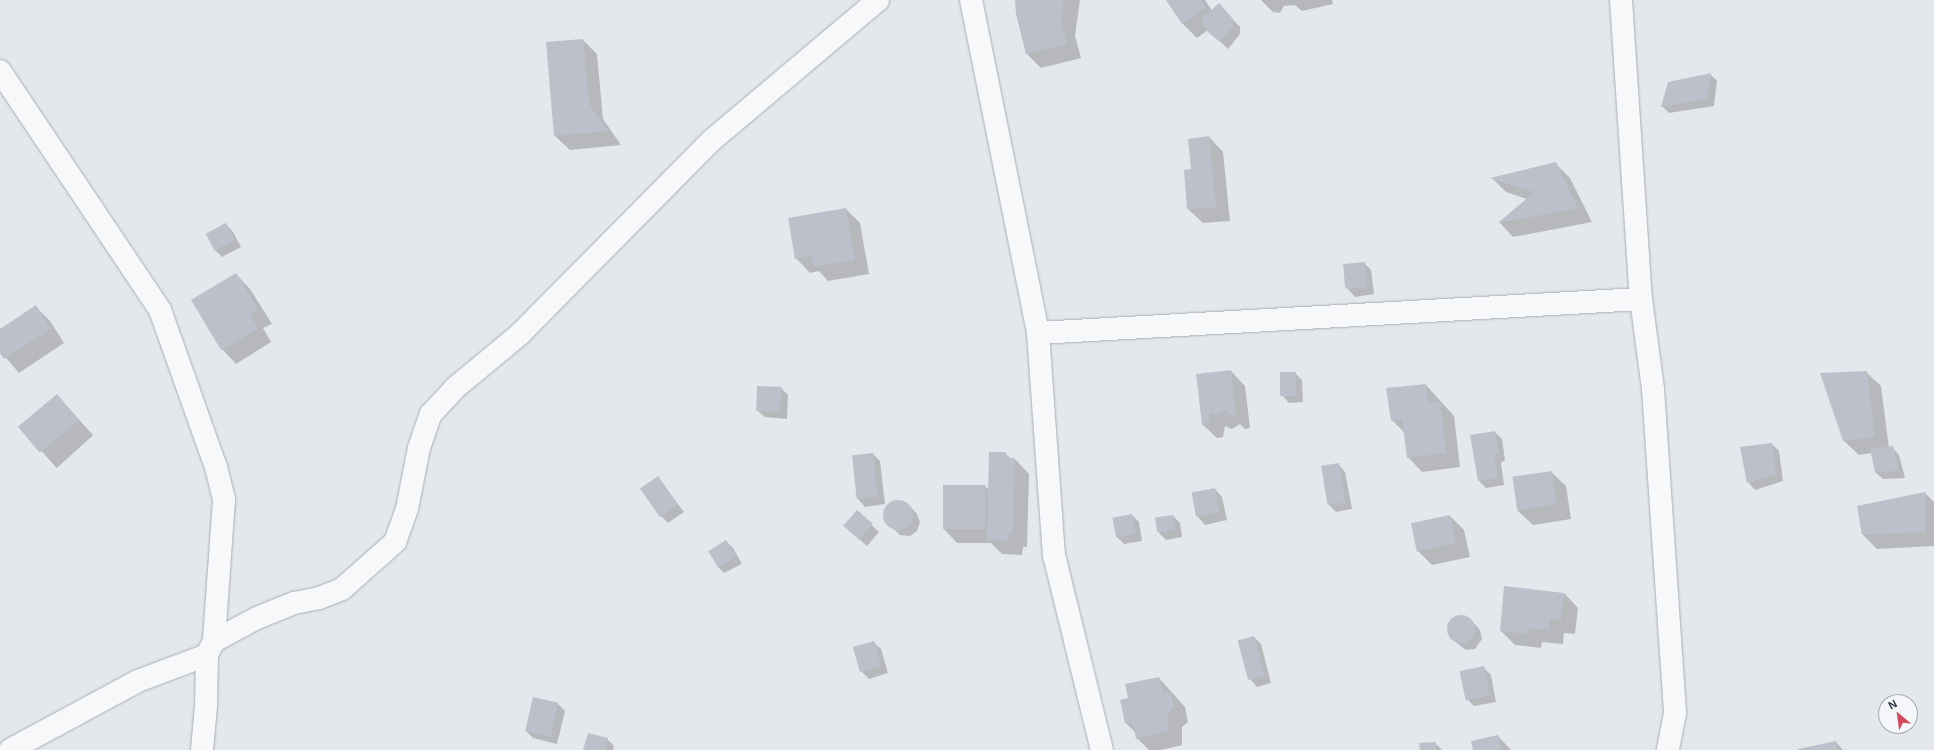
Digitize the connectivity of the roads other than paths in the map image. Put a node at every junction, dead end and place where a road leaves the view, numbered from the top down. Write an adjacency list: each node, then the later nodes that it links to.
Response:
1 (878, 0): 7 (street)
2 (971, 0): 6 (street)
3 (1621, 0): 5 (street)
4 (0, 71): 7 (street)
5 (1641, 298): 6 (street); 11 (street)
6 (1038, 333): 10 (street)
7 (211, 648): 8 (street); 9 (street)
8 (10, 750)
9 (202, 750)
10 (1102, 750)
11 (1668, 750)

